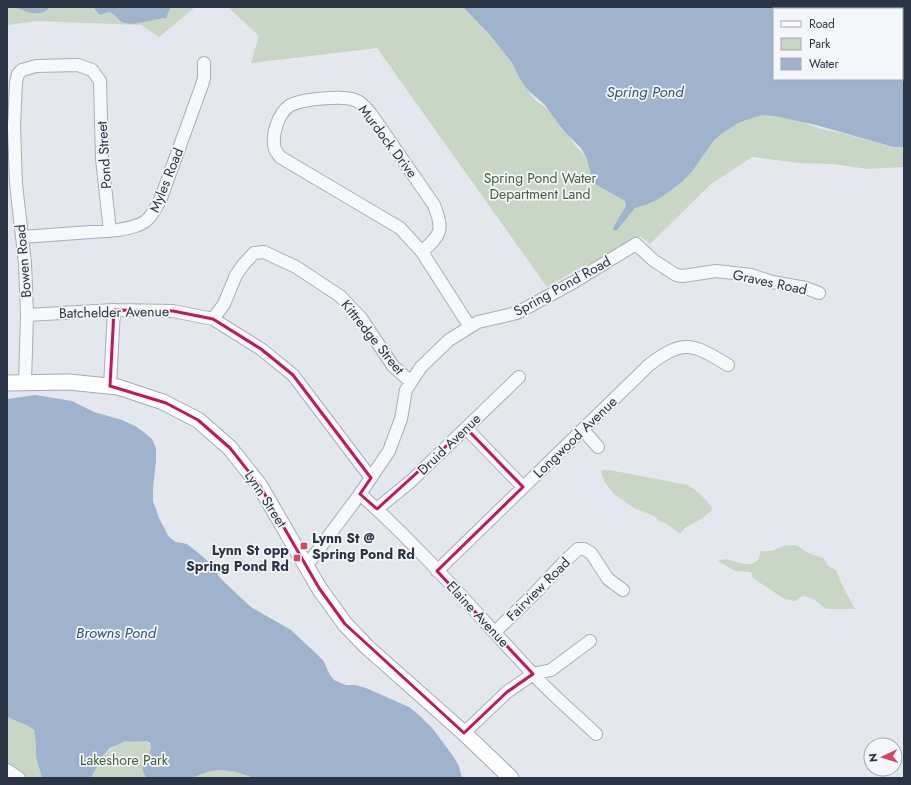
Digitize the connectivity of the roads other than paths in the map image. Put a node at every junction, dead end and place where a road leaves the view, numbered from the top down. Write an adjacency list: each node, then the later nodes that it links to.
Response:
1 (204, 63): 3 (street, Myles Road)
2 (22, 70): 3 (street, Pond Street); 4 (street, Bowen Road)
3 (110, 231): 4 (street, Myles Road)
4 (22, 237): 9 (street, Bowen Road)
5 (636, 244): 7 (street, Graves Road); 11 (street, Spring Pond Road)
6 (422, 252): 6 (street, Murdock Drive); 11 (street, Murdock Drive)
7 (819, 293)
8 (114, 310): 9 (street, Batchelder Avenue); 10 (street, Batchelder Avenue); 17 (street)
9 (27, 315): 15 (street, Bowen Road)
10 (213, 319): 16 (street, Kittredge Street); 21 (street, Batchelder Avenue)
11 (470, 327): 16 (street, Spring Pond Road)
12 (728, 365): 19 (street, Longwood Avenue)
13 (519, 377): 18 (street, Druid Avenue)
14 (7, 382): 15 (main road, Lynn Street)
15 (25, 382): 17 (main road, Lynn Street)
16 (411, 382): 21 (street, Spring Pond Road)
17 (110, 386): 25 (main road, Lynn Street)
18 (466, 428): 22 (street); 24 (street, Druid Avenue)
19 (583, 430): 20 (street); 22 (street, Longwood Avenue)
20 (598, 447)
21 (371, 478): 23 (street, Spring Pond Road)
22 (523, 487): 26 (street, Longwood Avenue)
23 (360, 494): 24 (street, Elaine Avenue); 25 (street, Spring Pond Road)
24 (377, 509): 26 (street, Elaine Avenue)
25 (307, 565): 31 (main road, Lynn Street)
26 (437, 571): 28 (street, Elaine Avenue)
27 (623, 590): 28 (street, Fairview Road)
28 (495, 632): 30 (street, Elaine Avenue)
29 (590, 641): 30 (street)
30 (533, 674): 31 (street); 32 (street, Elaine Avenue)
31 (464, 733): 35 (main road, Lynn Street)
32 (596, 734)
33 (7, 770): 34 (street)
34 (19, 778)
35 (511, 778)

